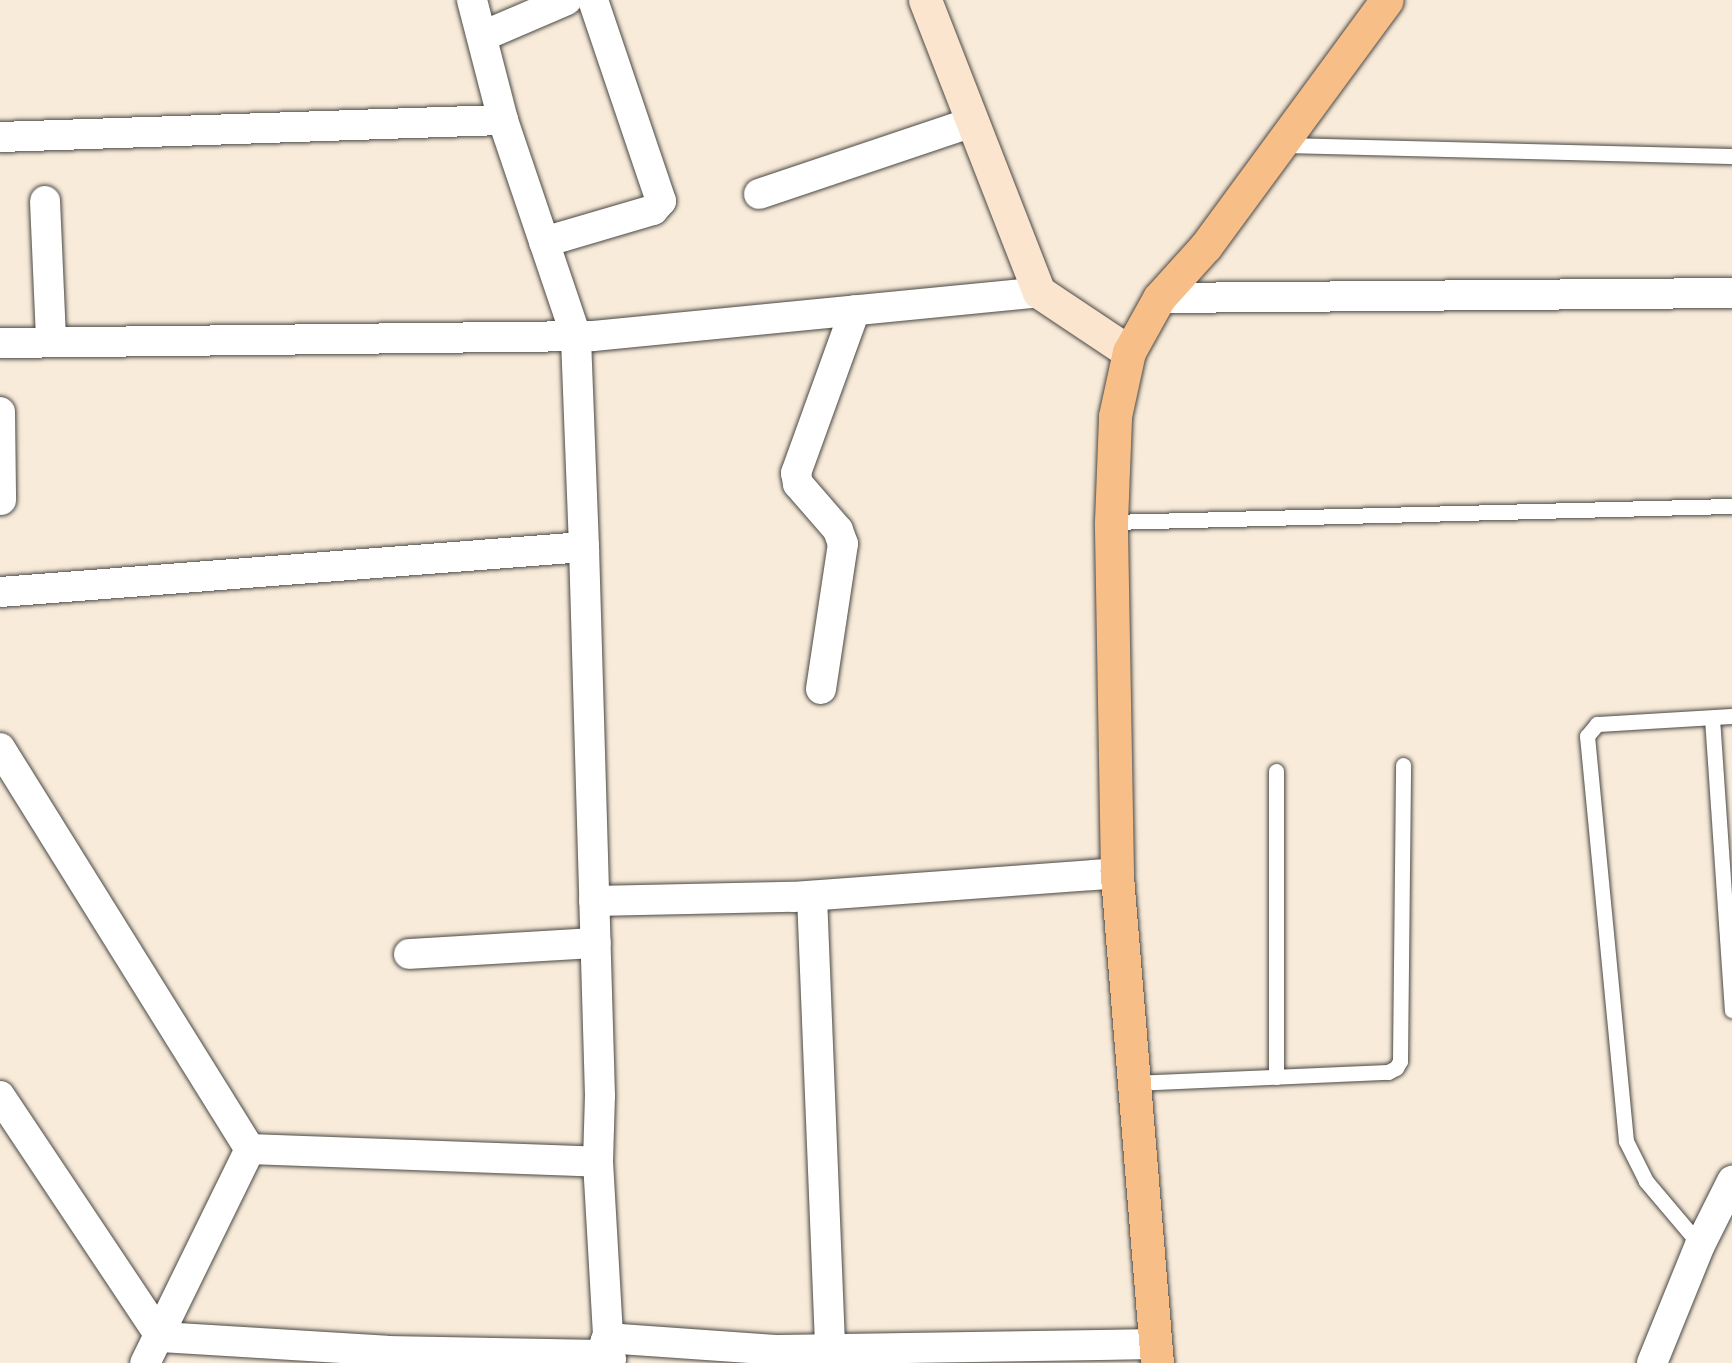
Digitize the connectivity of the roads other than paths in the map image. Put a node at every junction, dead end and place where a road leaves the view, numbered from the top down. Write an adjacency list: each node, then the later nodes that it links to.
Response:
1 (472, 0): 6 (street)
2 (567, 0): 6 (street)
3 (592, 0): 14 (street)
4 (925, 0): 8 (street)
5 (1387, 0): 10 (main road)
6 (483, 36): 7 (street)
7 (503, 120): 9 (street); 14 (street)
8 (973, 122): 12 (street); 15 (street)
9 (0, 138)
10 (1280, 145): 11 (lane); 17 (main road)
11 (1732, 156)
12 (759, 194)
13 (45, 201): 20 (street)
14 (544, 242): 19 (street)
15 (1039, 292): 18 (street); 22 (street)
16 (1732, 293): 17 (street)
17 (1159, 298): 22 (main road)
18 (855, 310): 19 (street); 29 (street)
19 (576, 336): 20 (street); 27 (street)
20 (51, 342): 21 (street)
21 (0, 343)
22 (1129, 352): 26 (main road)
23 (0, 412): 24 (street)
24 (1, 500)
25 (1732, 506): 26 (lane)
26 (1111, 522): 35 (main road)
27 (584, 547): 28 (street); 37 (street)
28 (0, 592)
29 (821, 689)
30 (1732, 716): 31 (lane)
31 (1712, 718): 40 (lane); 47 (lane)
32 (0, 748): 44 (street)
33 (1403, 765): 41 (lane)
34 (1276, 771): 41 (lane)
35 (1117, 873): 36 (street); 42 (main road)
36 (812, 896): 37 (street); 51 (street)
37 (594, 901): 38 (street)
38 (596, 943): 39 (street); 45 (street)
39 (409, 954)
40 (1732, 1010)
41 (1276, 1077): 42 (lane)
42 (1133, 1083): 50 (main road)
43 (0, 1096): 48 (street)
44 (250, 1149): 45 (street); 48 (street)
45 (598, 1162): 49 (street)
46 (1731, 1184): 47 (street)
47 (1700, 1245): 53 (street)
48 (161, 1337): 49 (street); 52 (street)
49 (609, 1352): 51 (street)
50 (1157, 1353): 51 (street)
51 (831, 1356)
52 (145, 1363)
53 (1652, 1363)

